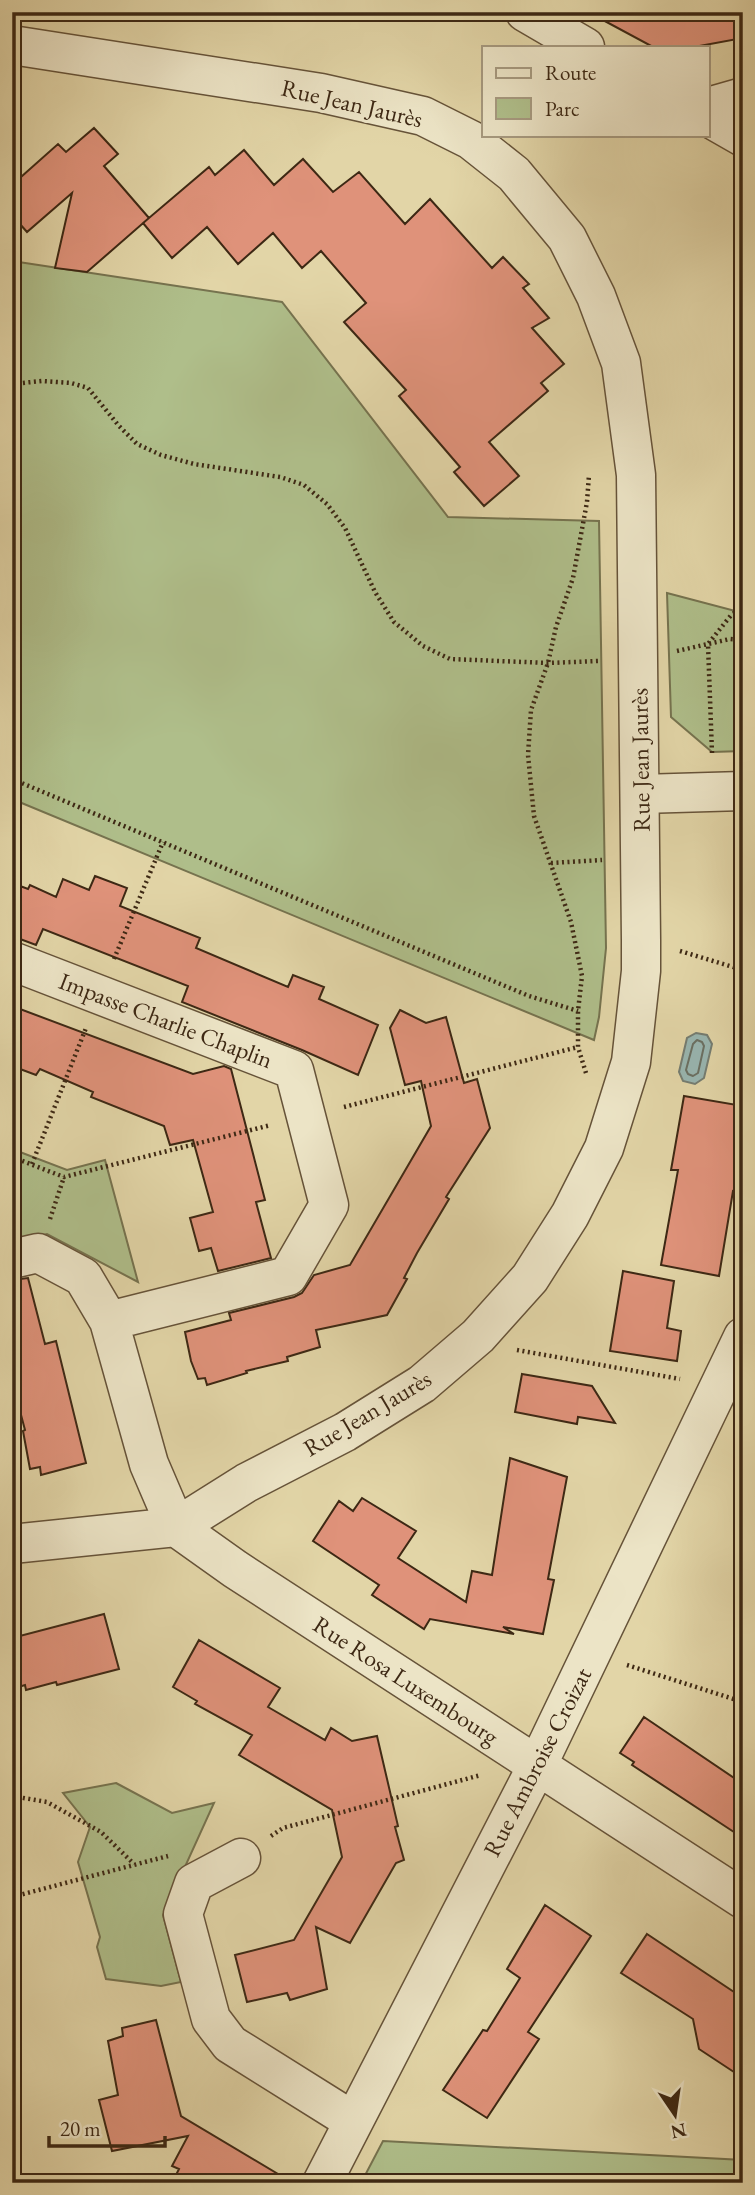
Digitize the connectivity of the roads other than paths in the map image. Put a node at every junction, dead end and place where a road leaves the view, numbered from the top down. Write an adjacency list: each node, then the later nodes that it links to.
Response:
1 (537, 24): 3 (street)
2 (12, 45): 7 (street, Rue Jean Jaurès)
3 (583, 46)
4 (743, 97): 5 (street)
5 (710, 106)
6 (710, 118): 9 (street)
7 (477, 129)
8 (483, 136): 11 (street, Rue Jean Jaurès)
9 (743, 137)
10 (728, 792): 11 (street)
11 (641, 794): 16 (street, Rue Jean Jaurès)
12 (12, 961): 14 (street, Impasse Charlie Chaplin)
13 (12, 1259): 14 (street)
14 (109, 1321): 16 (street)
15 (743, 1337): 18 (street, Rue Ambroise Croizat)
16 (176, 1527): 17 (street, Rue Jean Jaurès); 18 (street, Rue Rosa Luxembourg)
17 (12, 1544)
18 (537, 1766): 20 (street, Rue Rosa Luxembourg); 21 (street, Rue Ambroise Croizat)
19 (241, 1858): 21 (street)
20 (743, 1899)
21 (353, 2121): 22 (street, Rue Ambroise Croizat)
22 (323, 2183)

